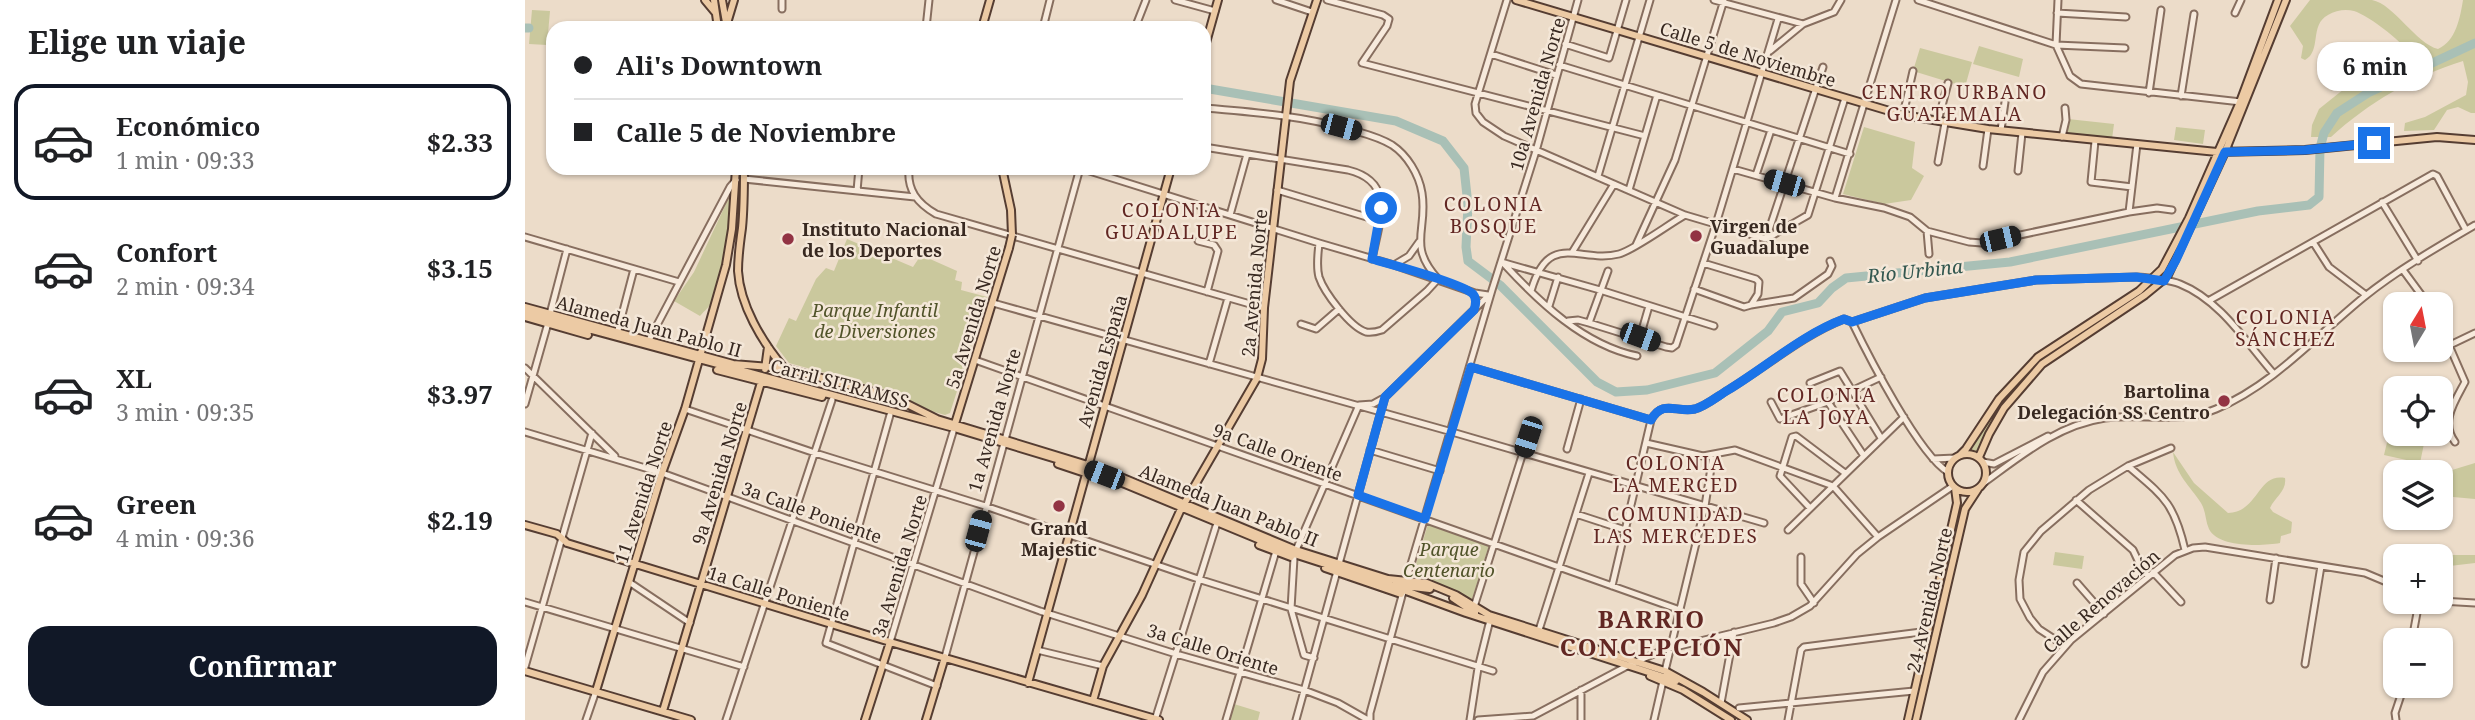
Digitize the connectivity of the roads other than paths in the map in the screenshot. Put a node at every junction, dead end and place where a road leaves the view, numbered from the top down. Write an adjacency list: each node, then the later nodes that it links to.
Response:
1 (705, 0): 36 (main road)
2 (714, 0): 36 (main road)
3 (722, 0): 41 (main road)
4 (734, 0): 42 (main road)
5 (782, 0): 29 (street)
6 (929, 0): 43 (street)
7 (990, 0): 44 (main road)
8 (1050, 0): 45 (street)
9 (1146, 0): 46 (street)
10 (1175, 0): 31 (street)
11 (1219, 0): 31 (main road)
12 (1276, 0): 32 (street)
13 (1317, 0): 32 (main road, 2a Avenida Norte)
14 (1327, 0): 65 (street)
15 (1507, 0): 55 (street)
16 (1516, 0): 37 (main road, Calle 5 de Noviembre)
17 (1579, 0): 37 (street, 10a Avenida Norte)
18 (1626, 0): 49 (street)
19 (1650, 0): 50 (street)
20 (1714, 0): 28 (street)
21 (1841, 0): 47 (street)
22 (1896, 0): 72 (street)
23 (1918, 0): 52 (street)
24 (2058, 0): 33 (street)
25 (2241, 0): 34 (street)
26 (2278, 0): 71 (main road)
27 (2286, 0): 71 (main road)
28 (1723, 1): 39 (street); 56 (street)
29 (782, 9)
30 (2161, 10): 66 (street)
31 (1215, 11): 48 (main road)
32 (1312, 12): 77 (main road, 2a Avenida Norte)
33 (2057, 13): 38 (street); 52 (street)
34 (2235, 13)
35 (2194, 14): 68 (street)
36 (717, 16): 40 (main road)
37 (1573, 17): 49 (main road, Calle 5 de Noviembre); 51 (street, 10a Avenida Norte)
38 (2126, 17)
39 (1778, 19): 47 (street); 54 (street)
40 (717, 21)
41 (726, 21)
42 (729, 21)
43 (927, 21)
44 (984, 21)
45 (1045, 21)
46 (1138, 21)
47 (1803, 24): 54 (street)
48 (1211, 25)
49 (1617, 30): 50 (main road, Calle 5 de Noviembre); 51 (street)
50 (1640, 36): 56 (main road, Calle 5 de Noviembre); 63 (street)
51 (1565, 44): 57 (street, 10a Avenida Norte)
52 (2056, 45): 53 (street); 66 (street)
53 (2125, 48)
54 (1770, 51): 60 (street)
55 (1491, 54): 61 (street); 65 (street)
56 (1707, 57): 60 (main road, Calle 5 de Noviembre); 73 (street)
57 (1559, 65): 61 (street, 10a Avenida Norte); 63 (street)
58 (1823, 67): 64 (street)
59 (1913, 71): 78 (street)
60 (1763, 74): 64 (main road, Calle 5 de Noviembre); 80 (street)
61 (1556, 75): 76 (street, 10a Avenida Norte)
62 (1948, 83): 79 (street)
63 (1625, 85): 67 (street); 81 (street)
64 (1815, 89): 69 (main road, Calle 5 de Noviembre); 88 (street)
65 (1478, 92): 76 (street); 94 (street)
66 (2149, 93): 68 (street)
67 (1657, 95): 73 (street); 86 (street)
68 (2181, 96): 71 (street)
69 (1845, 98): 72 (main road, Calle 5 de Noviembre); 93 (street)
70 (2004, 102): 84 (street)
71 (2243, 103): 95 (main road)
72 (1866, 104): 78 (main road, Calle 5 de Noviembre); 96 (street)
73 (1692, 106): 80 (street); 125 (street)
74 (1211, 108): 77 (street)
75 (2065, 108): 87 (street)
76 (1546, 109): 81 (street); 94 (street, 10a Avenida Norte)
77 (1286, 111): 98 (main road, 2a Avenida Norte); 141 (street)
78 (1903, 115): 79 (main road, Calle 5 de Noviembre)
79 (1942, 122): 82 (main road, Calle 5 de Noviembre); 99 (street)
80 (1748, 123): 83 (street); 101 (street)
81 (1613, 127): 86 (street); 112 (street)
82 (1988, 129): 84 (main road, Calle 5 de Noviembre); 100 (street)
83 (1771, 130): 88 (street); 111 (street)
84 (2001, 130): 85 (main road, Calle 5 de Noviembre)
85 (2022, 133): 87 (main road, Calle 5 de Noviembre); 102 (street)
86 (1645, 136): 119 (street)
87 (2062, 137): 90 (main road, Calle 5 de Noviembre)
88 (1799, 138): 93 (street); 115 (street)
89 (2475, 140): 95 (main road, Calle 5 de Noviembre)
90 (2095, 141): 91 (main road, Calle 5 de Noviembre); 117 (street)
91 (2137, 144): 95 (main road, Calle 5 de Noviembre); 117 (street)
92 (1211, 148): 97 (street)
93 (1829, 148): 96 (street); 121 (street)
94 (1536, 151): 112 (street); 154 (street, 10a Avenida Norte)
95 (2221, 152): 138 (main road)
96 (1850, 153): 124 (street)
97 (1247, 154): 98 (street); 129 (street)
98 (1281, 159): 118 (main road, 2a Avenida Norte); 131 (street)
99 (1938, 162)
100 (1983, 166)
101 (1733, 169): 111 (street); 132 (street)
102 (2018, 172)
103 (736, 175): 114 (main road, 11 Avenida Norte)
104 (744, 175): 113 (main road)
105 (858, 175): 120 (street)
106 (909, 175): 123 (street)
107 (1004, 175): 183 (main road, 5a Avenida Norte, bridge)
108 (1078, 175): 146 (street, 1a Avenida Norte)
109 (1104, 175): 122 (street)
110 (1169, 175): 122 (main road, Avenida España)
111 (1756, 175): 115 (street)
112 (1598, 176): 116 (street)
113 (744, 179): 120 (street); 149 (main road)
114 (736, 180): 148 (main road, 11 Avenida Norte); 169 (street)
115 (1784, 183): 121 (street); 139 (street)
116 (1614, 184): 119 (street); 147 (street)
117 (2132, 187): 128 (street)
118 (1277, 190): 131 (street); 134 (main road, 2a Avenida Norte)
119 (1629, 190): 125 (street)
120 (857, 191): 123 (street)
121 (1815, 192): 124 (street); 139 (street)
122 (1164, 193): 129 (street); 161 (main road, Avenida España)
123 (915, 198): 146 (street)
124 (1835, 198): 136 (street)
125 (1656, 202): 130 (street); 144 (street)
126 (2382, 202): 135 (street); 142 (street); 153 (street)
127 (2172, 210): 128 (street)
128 (2129, 212): 136 (street)
129 (1230, 215): 134 (street)
130 (1685, 215): 132 (street); 144 (street)
131 (1380, 220): 151 (street)
132 (1716, 224): 139 (street); 155 (street)
133 (2475, 225): 135 (street)
134 (1272, 229): 143 (street); 187 (main road, 2a Avenida Norte)
135 (2466, 230): 153 (street)
136 (1927, 231): 150 (street)
137 (525, 237): 145 (street)
138 (2183, 238): 166 (main road); 168 (main road)
139 (1766, 239)
140 (1198, 241): 175 (street)
141 (1419, 242): 156 (street); 165 (street)
142 (2313, 242): 179 (street); 181 (street)
143 (1319, 243): 151 (street); 188 (street)
144 (1636, 244): 147 (street)
145 (567, 249): 157 (street); 191 (street)
146 (1057, 249): 161 (street); 194 (street, 1a Avenida Norte)
147 (1573, 251): 159 (street)
148 (729, 253): 149 (main road); 164 (main road, 11 Avenida Norte)
149 (738, 254): 167 (main road)
150 (1929, 254)
151 (1372, 259): 156 (street)
152 (1831, 261): 184 (street)
153 (2418, 261): 158 (street)
154 (1501, 262): 159 (street); 174 (street); 176 (street, 10a Avenida Norte)
155 (1703, 263): 170 (street); 184 (street)
156 (1394, 265): 165 (street)
157 (634, 269): 169 (street); 204 (street)
158 (2403, 270): 177 (street); 179 (street)
159 (1536, 271): 162 (street); 174 (street)
160 (1608, 271): 173 (street)
161 (1141, 273): 175 (street); 206 (main road, Avenida España)
162 (1558, 277): 173 (street); 185 (street)
163 (2136, 277): 166 (street); 171 (street); 197 (street)
164 (722, 279): 167 (main road); 213 (main road, 11 Avenida Norte)
165 (1437, 279): 172 (street); 188 (street)
166 (2153, 279): 168 (street); 171 (main road)
167 (739, 280): 209 (main road)
168 (2164, 281): 181 (street); 262 (main road)
169 (679, 282): 207 (street)
170 (1694, 289): 184 (street); 195 (street)
171 (2141, 289): 260 (main road)
172 (1466, 290): 178 (street); 189 (street)
173 (1600, 290): 186 (street); 199 (street)
174 (1531, 291): 185 (street)
175 (1207, 292): 180 (street)
176 (1491, 292): 178 (street); 182 (street); 192 (street, 10a Avenida Norte)
177 (2419, 292)
178 (1475, 293): 182 (street)
179 (2366, 295): 220 (street)
180 (1228, 298): 187 (street); 214 (street)
181 (2210, 300): 220 (street)
182 (1483, 301): 189 (street); 192 (street)
183 (993, 303): 194 (street); 212 (main road, 5a Avenida Norte)
184 (1751, 305)
185 (1549, 306): 196 (street)
186 (1649, 306): 195 (street); 205 (street)
187 (1264, 308): 223 (main road, 2a Avenida Norte)
188 (1339, 309): 200 (street)
189 (1474, 310): 193 (street)
190 (525, 312): 191 (main road, Alameda Juan Pablo II); 198 (main road, Alameda Juan Pablo II); 213 (main road, Carril SITRAMSS)
191 (550, 314): 204 (main road, Alameda Juan Pablo II)
192 (1486, 314): 201 (street, 10a Avenida Norte)
193 (1468, 315): 201 (street); 226 (street)
194 (1038, 316): 206 (street); 221 (street, 1a Avenida Norte)
195 (1685, 317): 202 (street); 205 (street)
196 (1568, 321): 199 (street); 211 (street)
197 (1852, 322): 222 (street); 238 (street)
198 (548, 323): 213 (main road, Alameda Juan Pablo II); 218 (street)
199 (1589, 323): 205 (street)
200 (1301, 324)
201 (1482, 326): 215 (street, 10a Avenida Norte)
202 (1714, 326)
203 (2475, 333): 208 (street)
204 (617, 334): 207 (main road, Alameda Juan Pablo II)
205 (1640, 337)
206 (1122, 340): 214 (street); 232 (main road, Avenida España)
207 (647, 342): 213 (main road, Alameda Juan Pablo II)
208 (2453, 344)
209 (768, 346): 217 (main road); 219 (main road, 9a Avenida Norte)
210 (2453, 352): 249 (street)
211 (1637, 356)
212 (975, 360): 221 (street, 9a Calle Oriente); 241 (main road, 5a Avenida Norte)
213 (699, 361): 219 (main road, Alameda Juan Pablo II); 219 (main road, Carril SITRAMSS); 219 (main road, Alameda Juan Pablo II); 234 (main road, 11 Avenida Norte)
214 (1209, 365): 223 (street)
215 (1471, 367): 227 (street); 244 (street, 10a Avenida Norte)
216 (525, 368): 218 (street)
217 (783, 368): 219 (main road, Alameda Juan Pablo II); 241 (main road, Alameda Juan Pablo II)
218 (533, 374): 231 (street); 245 (street)
219 (763, 374): 228 (main road, Alameda Juan Pablo II); 240 (main road, Carril SITRAMSS); 240 (main road, Carril SITRAMSS); 242 (main road, 9a Avenida Norte)
220 (2274, 374): 246 (street)
221 (1021, 375): 232 (street, 9a Calle Oriente); 248 (street, 1a Avenida Norte)
222 (1881, 377): 225 (street); 237 (street)
223 (1257, 379): 233 (street); 251 (main road, 2a Avenida Norte)
224 (1810, 383): 225 (street)
225 (1852, 391): 230 (street); 247 (street)
226 (1385, 397): 233 (street); 235 (street)
227 (1581, 399): 238 (street); 253 (street)
228 (832, 400): 236 (main road, Alameda Juan Pablo II); 256 (street)
229 (1771, 402): 230 (street)
230 (1828, 402): 259 (street)
231 (525, 404)
232 (1104, 405): 251 (street, 9a Calle Oriente); 266 (main road, Avenida España)
233 (1359, 405): 235 (street); 274 (street)
234 (685, 409): 242 (street); 270 (main road, 11 Avenida Norte)
235 (1379, 412): 244 (street); 254 (street)
236 (890, 415): 241 (main road, Alameda Juan Pablo II); 268 (street)
237 (1904, 417): 247 (street); 261 (street)
238 (1651, 420): 250 (street)
239 (1533, 421): 257 (street)
240 (933, 423): 241 (main road, Carril SITRAMSS)
241 (954, 428): 248 (main road, Alameda Juan Pablo II); 279 (street, 3a Avenida Norte)
242 (746, 430): 256 (street); 280 (main road, 9a Avenida Norte)
243 (525, 432): 255 (street, 3a Calle Poniente)
244 (1452, 432): 257 (street); 267 (street, 10a Avenida Norte)
245 (592, 433): 255 (street); 263 (street)
246 (2051, 435): 262 (street); 273 (street)
247 (1881, 438): 259 (street)
248 (1003, 442): 266 (main road, Alameda Juan Pablo II); 283 (street, 1a Avenida Norte)
249 (2455, 442)
250 (1646, 443): 258 (street); 276 (street)
251 (1219, 445): 274 (street, 9a Calle Oriente); 285 (main road, 2a Avenida Norte)
252 (2171, 448): 264 (street)
253 (1567, 449)
254 (1370, 450): 267 (street); 281 (street)
255 (587, 451): 263 (street, 3a Calle Poniente); 297 (street)
256 (815, 453): 268 (street); 289 (street)
257 (1523, 453): 271 (street); 299 (street)
258 (1713, 455): 265 (street); 284 (street)
259 (1864, 456): 272 (street)
260 (1958, 456): 261 (street); 262 (main road); 269 (main road)
261 (1933, 459): 269 (street)
262 (1981, 459): 273 (main road)
263 (623, 461): 270 (street, 3a Calle Poniente)
264 (2128, 466): 282 (street); 301 (street)
265 (1783, 467): 272 (street); 275 (street); 286 (street)
266 (1086, 468): 285 (main road, Alameda Juan Pablo II); 295 (main road, Avenida España)
267 (1440, 471): 288 (street, 10a Avenida Norte)
268 (874, 472): 279 (street); 298 (street)
269 (1948, 472): 277 (main road)
270 (662, 473): 280 (street, 3a Calle Poniente); 306 (main road, 11 Avenida Norte)
271 (1589, 473): 276 (street); 287 (street)
272 (1845, 474): 275 (street)
273 (1985, 482): 278 (main road)
274 (1326, 485): 281 (street, 9a Calle Oriente); 300 (street)
275 (1833, 486): 286 (street); 296 (street)
276 (1636, 487): 284 (street); 293 (street)
277 (1954, 487): 278 (main road); 296 (street); 342 (main road, 24 Avenida Norte)
278 (1978, 489): 400 (main road, 24 Avenida Norte)
279 (936, 492): 283 (street); 308 (street, 3a Avenida Norte)
280 (726, 495): 289 (street, 3a Calle Poniente); 316 (main road, 9a Avenida Norte)
281 (1358, 495): 288 (street, 9a Calle Oriente); 310 (street)
282 (2076, 500): 312 (street); 347 (street)
283 (985, 506): 295 (street); 317 (street, 1a Avenida Norte)
284 (1705, 506): 290 (street); 332 (street)
285 (1182, 507): 292 (main road, Alameda Juan Pablo II); 300 (main road, Alameda Juan Pablo II); 307 (main road, 2a Avenida Norte); 310 (main road)
286 (1810, 509): 294 (street)
287 (1576, 514): 293 (street); 311 (street)
288 (1425, 519): 299 (street, 9a Calle Oriente); 320 (street, 10a Avenida Norte)
289 (793, 520): 298 (street, 3a Calle Poniente); 326 (street)
290 (1764, 523)
291 (525, 525): 297 (main road, 1a Calle Poniente)
292 (1216, 526): 302 (main road, Alameda Juan Pablo II); 313 (street)
293 (1625, 530): 319 (street)
294 (1788, 530)
295 (1069, 535): 307 (street); 333 (main road, Avenida España)
296 (1878, 537): 327 (street)
297 (562, 538): 306 (main road, 1a Calle Poniente); 329 (street)
298 (853, 542): 308 (street, 3a Calle Poniente); 338 (street)
299 (1494, 543): 311 (street, 9a Calle Oriente); 330 (street)
300 (1296, 550): 310 (main road, Alameda Juan Pablo II)
301 (2185, 550): 305 (street, Calle Renovación); 312 (street, Calle Renovación)
302 (1276, 551): 304 (main road, Alameda Juan Pablo II); 321 (street)
303 (1801, 557): 327 (street)
304 (1294, 558): 310 (main road, Alameda Juan Pablo II); 331 (street)
305 (2276, 558): 309 (street, Calle Renovación); 322 (street)
306 (634, 564): 315 (main road, 11 Avenida Norte); 316 (main road, 1a Calle Poniente)
307 (1155, 564): 313 (street); 344 (main road, 2a Avenida Norte)
308 (914, 565): 317 (street, 3a Calle Poniente); 346 (street, 3a Avenida Norte)
309 (2321, 566): 314 (street, Calle Renovación); 355 (street)
310 (1338, 568): 320 (main road, Alameda Juan Pablo II); 320 (main road); 320 (main road, Alameda Juan Pablo II); 336 (street)
311 (1560, 568): 319 (street, 9a Calle Oriente); 341 (street)
312 (2151, 574): 324 (street); 334 (street, Calle Renovación)
313 (1198, 579): 321 (street); 351 (street)
314 (2383, 581)
315 (629, 583): 337 (street); 340 (main road, 11 Avenida Norte)
316 (701, 583): 326 (main road, 1a Calle Poniente); 337 (main road, 9a Avenida Norte)
317 (964, 583): 333 (street, 3a Calle Poniente); 352 (street, 1a Avenida Norte)
318 (2077, 583): 334 (street)
319 (1612, 586): 332 (street, 9a Calle Oriente)
320 (1404, 588): 330 (main road, Alameda Juan Pablo II); 335 (main road); 335 (main road); 339 (main road, Alameda Juan Pablo II); 345 (street, 10a Avenida Norte)
321 (1260, 599): 331 (street); 363 (street)
322 (2270, 600)
323 (525, 602): 329 (street)
324 (2181, 602)
325 (2453, 602): 328 (street)
326 (765, 603): 338 (main road, 1a Calle Poniente); 358 (street)
327 (1814, 603): 343 (street)
328 (2475, 603)
329 (542, 607): 340 (street); 360 (street)
330 (1474, 607): 341 (main road, Alameda Juan Pablo II)
331 (1291, 609): 336 (street); 353 (street)
332 (1680, 610): 348 (street)
333 (1047, 613): 344 (street, 3a Calle Oriente); 350 (main road, Avenida España)
334 (2104, 614): 347 (street, Calle Renovación)
335 (1483, 618): 354 (main road)
336 (1325, 619): 345 (street); 353 (street)
337 (690, 623): 349 (main road, 9a Avenida Norte)
338 (830, 623): 346 (main road, 1a Calle Poniente); 356 (street)
339 (1489, 624): 354 (main road, Alameda Juan Pablo II); 359 (street)
340 (615, 628): 349 (street); 369 (main road, 11 Avenida Norte)
341 (1539, 630): 354 (main road, Alameda Juan Pablo II)
342 (1929, 631): 370 (main road, 24 Avenida Norte); 374 (street)
343 (1734, 632): 348 (street); 373 (street)
344 (1119, 635): 351 (street, 3a Calle Oriente); 357 (main road, 2a Avenida Norte)
345 (1389, 640): 359 (street); 389 (street, 10a Avenida Norte)
346 (890, 642): 352 (main road, 1a Calle Poniente); 356 (main road, 3a Avenida Norte)
347 (2066, 646): 401 (street, Calle Renovación)
348 (1671, 647): 354 (street); 362 (street)
349 (682, 648): 358 (street); 376 (main road, 9a Avenida Norte)
350 (1037, 650): 357 (street); 365 (main road, Avenida España)
351 (1176, 654): 363 (street, 3a Calle Oriente); 386 (street)
352 (944, 657): 365 (main road, 1a Calle Poniente); 366 (main road, 1a Avenida Norte)
353 (1314, 658): 367 (street)
354 (1630, 664): 362 (main road, Alameda Juan Pablo II); 364 (main road, Alameda Juan Pablo II); 368 (street); 396 (main road)
355 (2305, 664)
356 (882, 666): 366 (street); 384 (main road, 3a Avenida Norte)
357 (1103, 666): 372 (main road, 2a Avenida Norte)
358 (744, 667): 383 (street)
359 (1478, 668): 361 (street); 390 (street)
360 (525, 669): 369 (main road)
361 (1493, 671)
362 (1665, 671): 373 (main road, Alameda Juan Pablo II)
363 (1240, 673): 367 (street, 3a Calle Oriente); 387 (street)
364 (1663, 681): 378 (main road, Alameda Juan Pablo II); 394 (street)
365 (1028, 683): 372 (main road, 1a Calle Poniente)
366 (937, 685): 385 (main road, 1a Avenida Norte)
367 (1304, 690): 388 (street); 389 (street, 3a Calle Oriente)
368 (1581, 690): 377 (street); 393 (street)
369 (596, 691): 376 (main road); 380 (street)
370 (1913, 691): 374 (street); 399 (main road, 24 Avenida Norte)
371 (2401, 698): 402 (street)
372 (1093, 701): 386 (main road, 1a Calle Poniente)
373 (1721, 703): 397 (main road, Alameda Juan Pablo II)
374 (1791, 703): 375 (street); 398 (street)
375 (1739, 708)
376 (663, 711): 381 (street); 382 (main road)
377 (1533, 716): 379 (street); 392 (street)
378 (1720, 716): 395 (main road, Alameda Juan Pablo II)
379 (1504, 719): 391 (street)
380 (586, 720)
381 (660, 720)
382 (691, 720)
383 (726, 720)
384 (865, 720)
385 (926, 720)
386 (1157, 720)
387 (1226, 720)
388 (1296, 720)
389 (1369, 720)
390 (1470, 720)
391 (1478, 720)
392 (1526, 720)
393 (1581, 720)
394 (1654, 720)
395 (1731, 720)
396 (1740, 720)
397 (1747, 720)
398 (1788, 720)
399 (1908, 720)
400 (1916, 720)
401 (2018, 720)
402 (2396, 720)

